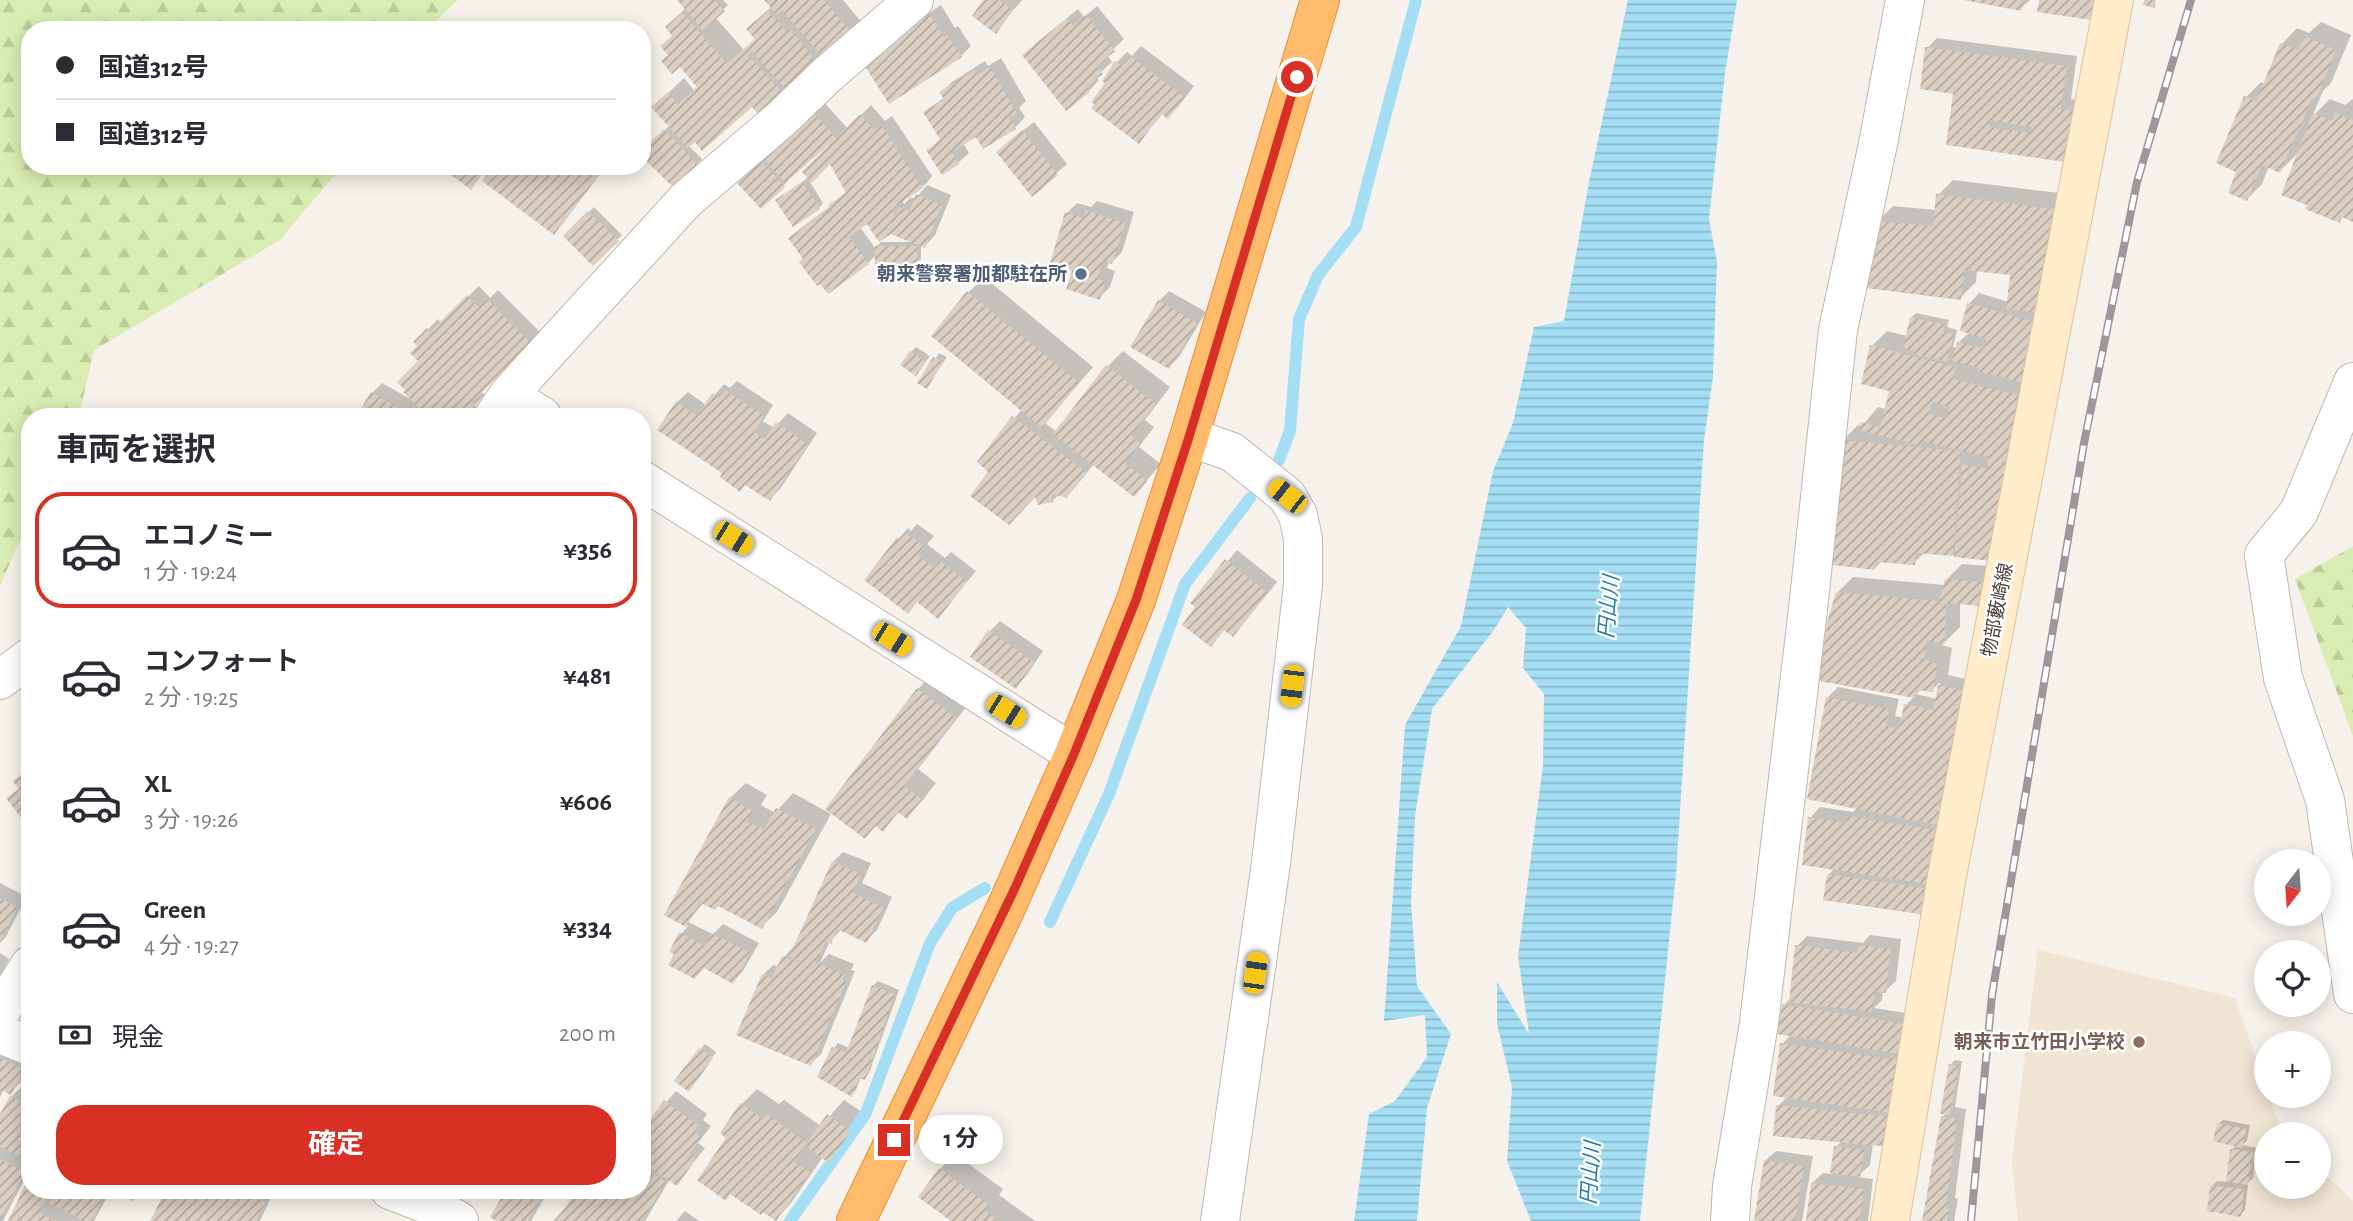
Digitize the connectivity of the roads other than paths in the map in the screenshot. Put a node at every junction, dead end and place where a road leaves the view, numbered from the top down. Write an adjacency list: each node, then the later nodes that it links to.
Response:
1 (914, 0): 6 (street)
2 (1320, 0): 7 (highway)
3 (1905, 0): 21 (street)
4 (2114, 0): 22 (main road, 物部藪崎線)
5 (2353, 382): 13 (street)
6 (501, 406)
7 (1189, 437): 11 (highway); 20 (street)
8 (651, 486): 11 (street)
9 (21, 664): 10 (street)
10 (0, 680)
11 (1074, 754): 19 (highway)
12 (21, 979): 14 (street)
13 (2353, 994)
14 (0, 1012)
15 (0, 1034): 16 (street)
16 (21, 1042)
17 (414, 1199): 18 (street)
18 (459, 1221)
19 (856, 1221)
20 (1220, 1221)
21 (1730, 1221)
22 (1890, 1221)

